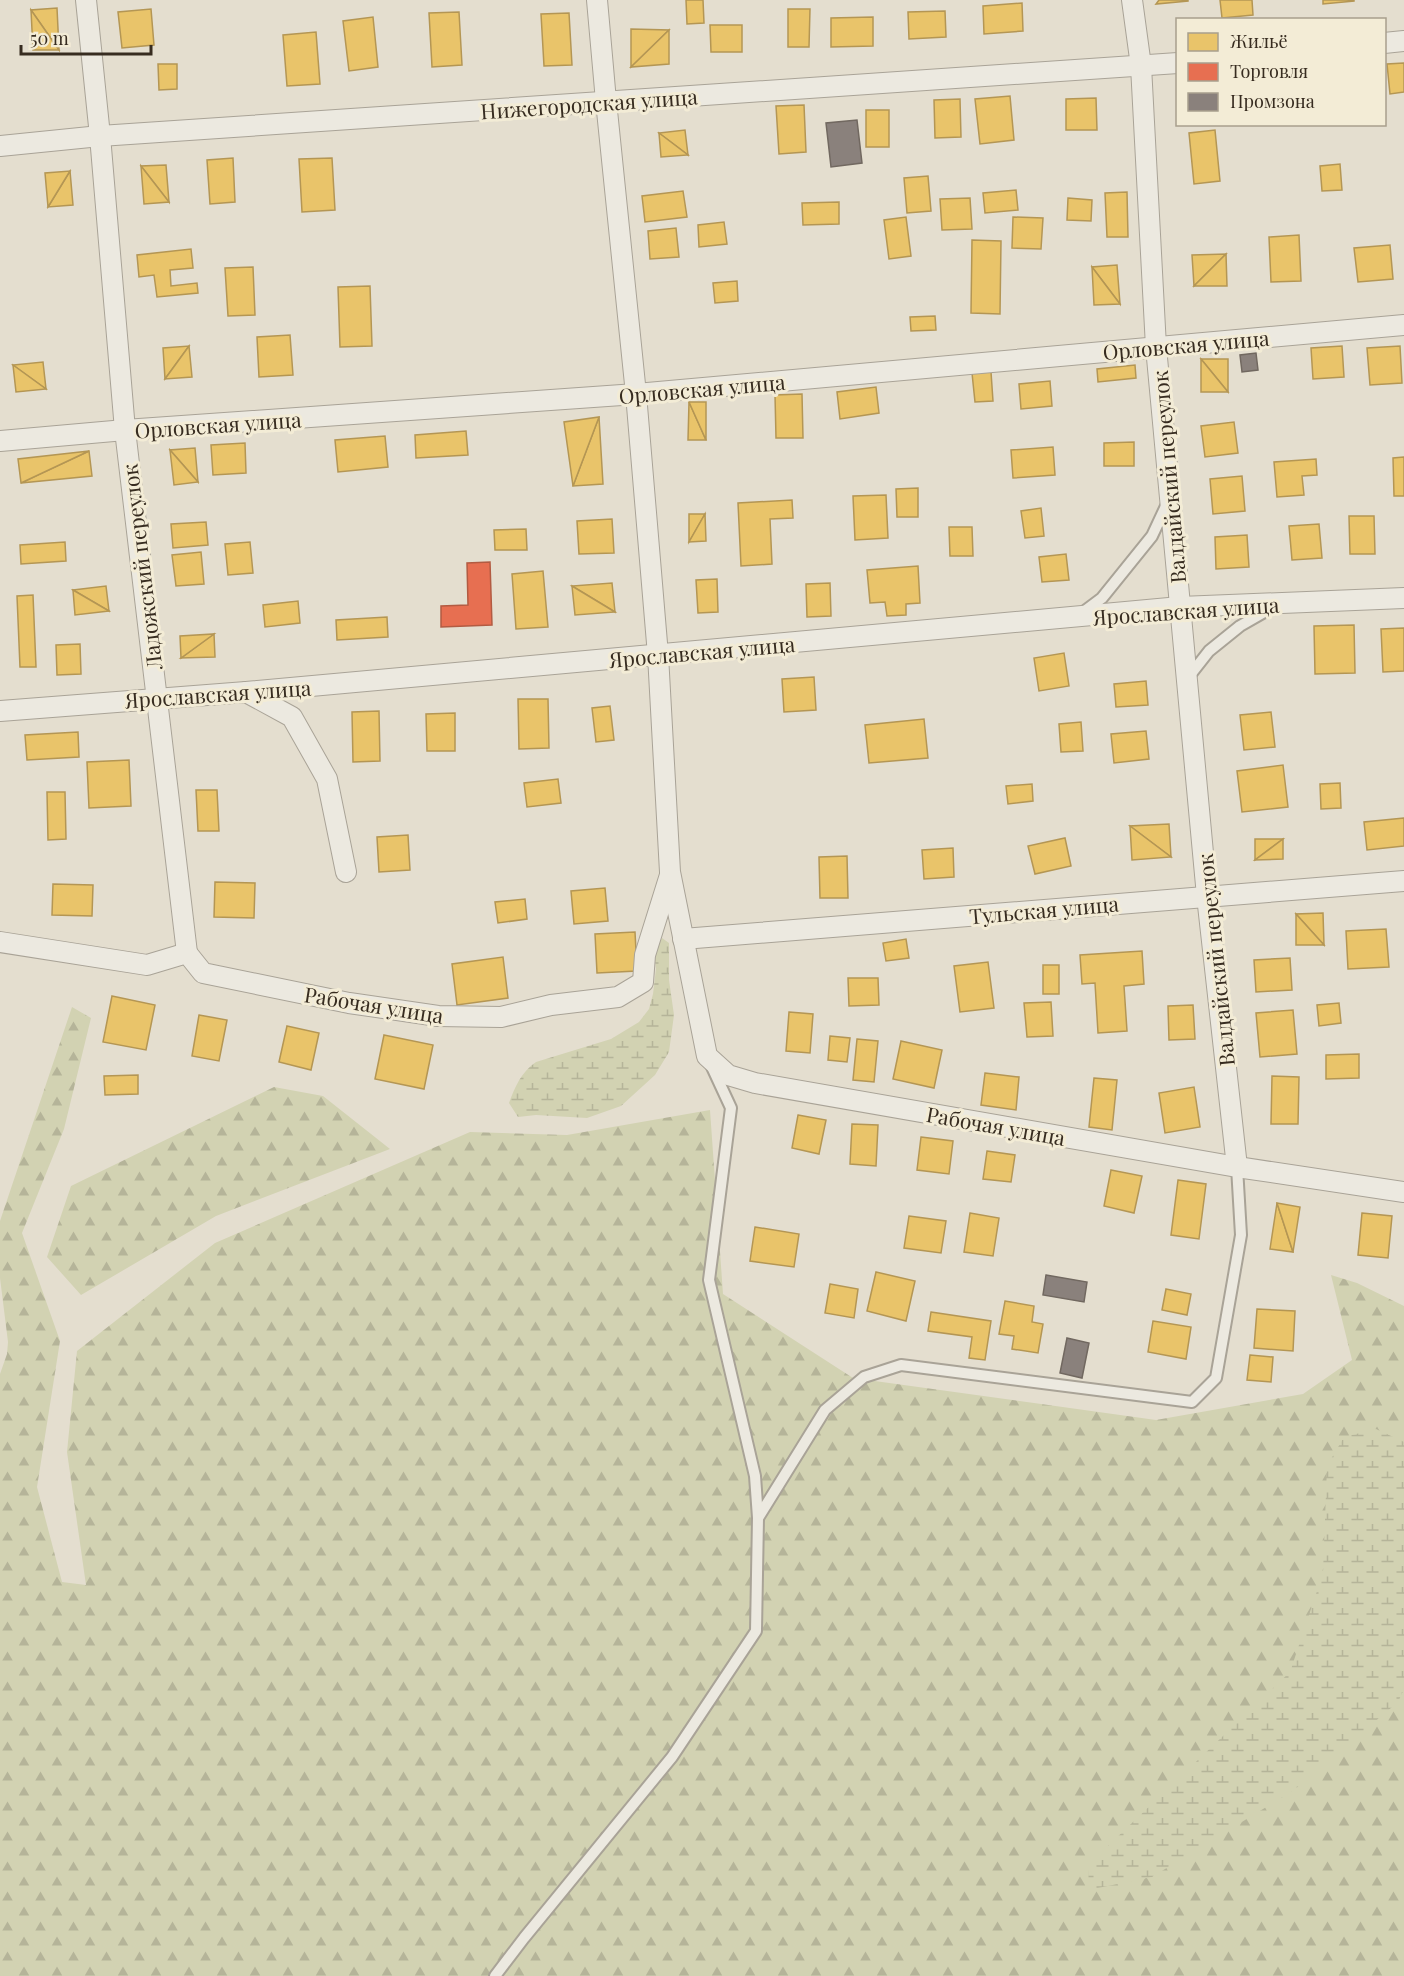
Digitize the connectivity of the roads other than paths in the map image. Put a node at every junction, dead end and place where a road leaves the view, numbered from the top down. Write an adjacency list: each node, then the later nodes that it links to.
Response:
1 (86, 0): 9 (street, Ладожский переулок)
2 (597, 0): 8 (street)
3 (1132, 0): 7 (street, Валдайский переулок)
4 (1404, 41): 5 (street)
5 (1386, 43)
6 (1176, 63): 7 (street, Нижегородская улица)
7 (1141, 66): 8 (street, Нижегородская улица); 12 (street, Валдайский переулок)
8 (606, 101): 9 (street, Нижегородская улица); 13 (street)
9 (100, 136): 10 (street, Нижегородская улица); 14 (street, Ладожский переулок)
10 (0, 146)
11 (1404, 325): 12 (street, Орловская улица)
12 (1156, 347): 13 (street, Орловская улица); 16 (street, Валдайский переулок)
13 (636, 394): 14 (street, Орловская улица); 21 (street)
14 (125, 430): 15 (street, Орловская улица); 24 (street, Ладожский переулок)
15 (0, 441)
16 (1170, 500): 19 (street, Валдайский переулок); 20 (lane)
17 (1404, 598): 18 (street, Ярославская улица)
18 (1278, 603): 19 (street, Ярославская улица); 22 (lane)
19 (1180, 608): 20 (street, Ярославская улица); 22 (street, Валдайский переулок)
20 (1077, 617): 21 (street, Ярославская улица)
21 (658, 655): 23 (street, Ярославская улица); 27 (street)
22 (1186, 679): 29 (street, Валдайский переулок)
23 (246, 692): 24 (street, Ярославская улица); 26 (street)
24 (156, 698): 25 (street, Ярославская улица); 32 (street, Ладожский переулок)
25 (0, 711)
26 (346, 872)
27 (670, 872): 30 (street); 32 (street, Рабочая улица)
28 (1404, 881): 29 (street, Тульская улица)
29 (1207, 896): 30 (street, Тульская улица); 34 (street, Валдайский переулок)
30 (683, 939): 33 (street)
31 (0, 942): 32 (street)
32 (188, 953)
33 (707, 1056): 34 (street, Рабочая улица); 36 (lane)
34 (1237, 1167): 35 (street, Рабочая улица); 36 (lane)
35 (1404, 1192)
36 (759, 1518): 37 (lane)
37 (495, 1976)

